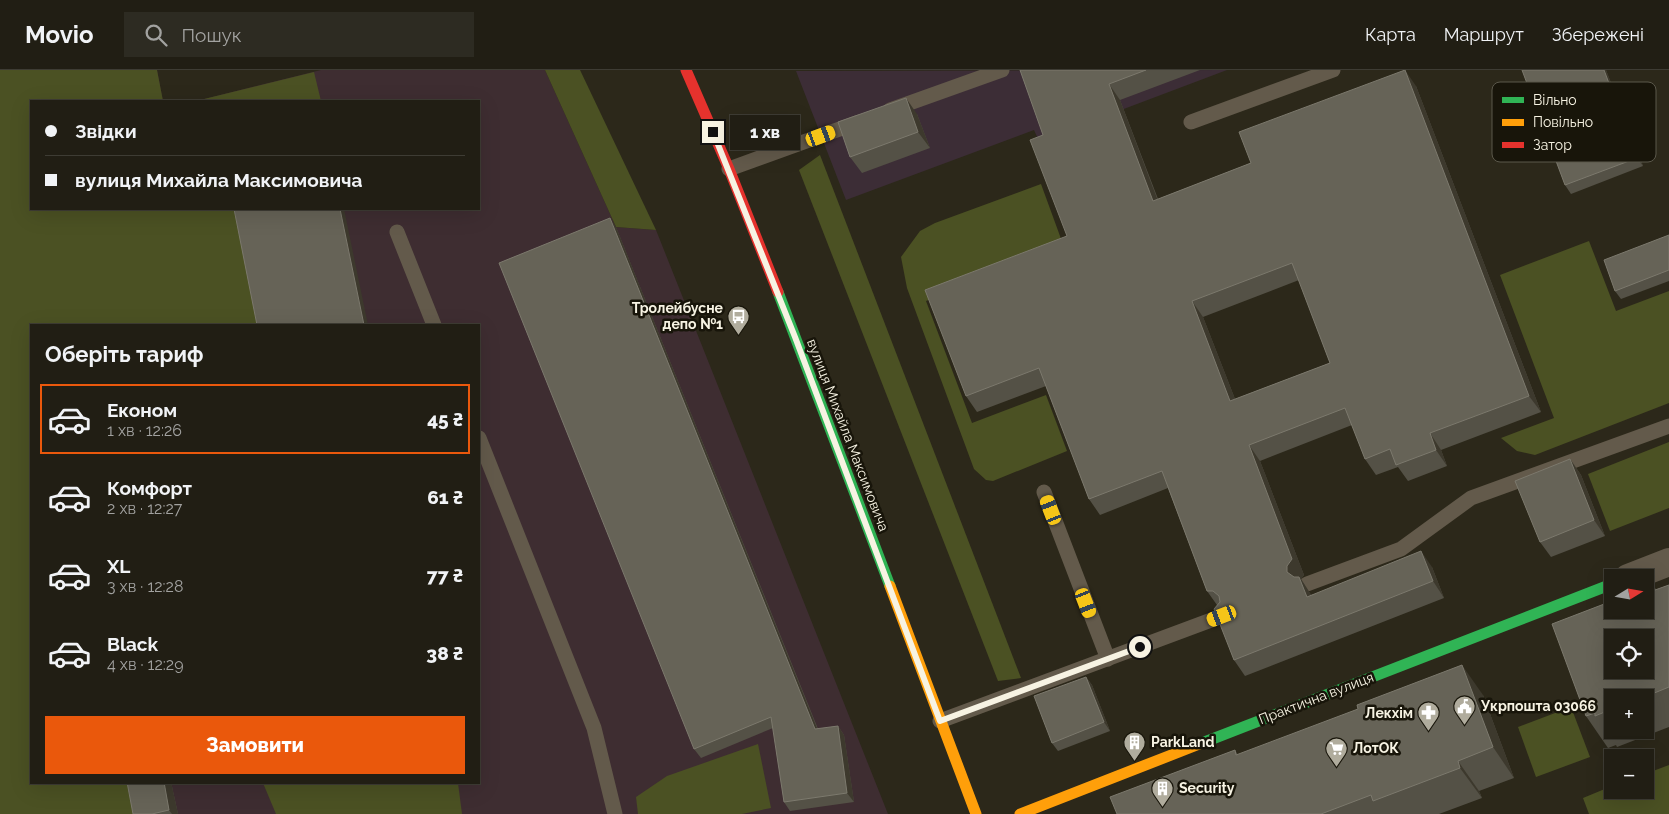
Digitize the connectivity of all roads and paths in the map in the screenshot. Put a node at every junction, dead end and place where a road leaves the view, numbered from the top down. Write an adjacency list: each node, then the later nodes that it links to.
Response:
1 (1002, 70): 5 (lane)
2 (1332, 70): 4 (lane)
3 (690, 71): 5 (main road, вулиця Михайла Максимовича)
4 (1191, 122)
5 (729, 169): 17 (main road, вулиця Михайла Максимовича)
6 (397, 232): 7 (lane)
7 (434, 324)
8 (1669, 426): 13 (lane)
9 (480, 441): 18 (lane)
10 (1044, 492): 16 (lane)
11 (1669, 562): 12 (street)
12 (1651, 569)
13 (1307, 584)
14 (1604, 587): 20 (main road, Практична вулиця)
15 (1222, 616): 16 (lane)
16 (1108, 659): 17 (lane)
17 (940, 721): 19 (main road, вулиця Михайла Максимовича)
18 (615, 814)
19 (976, 814)
20 (1020, 814)

